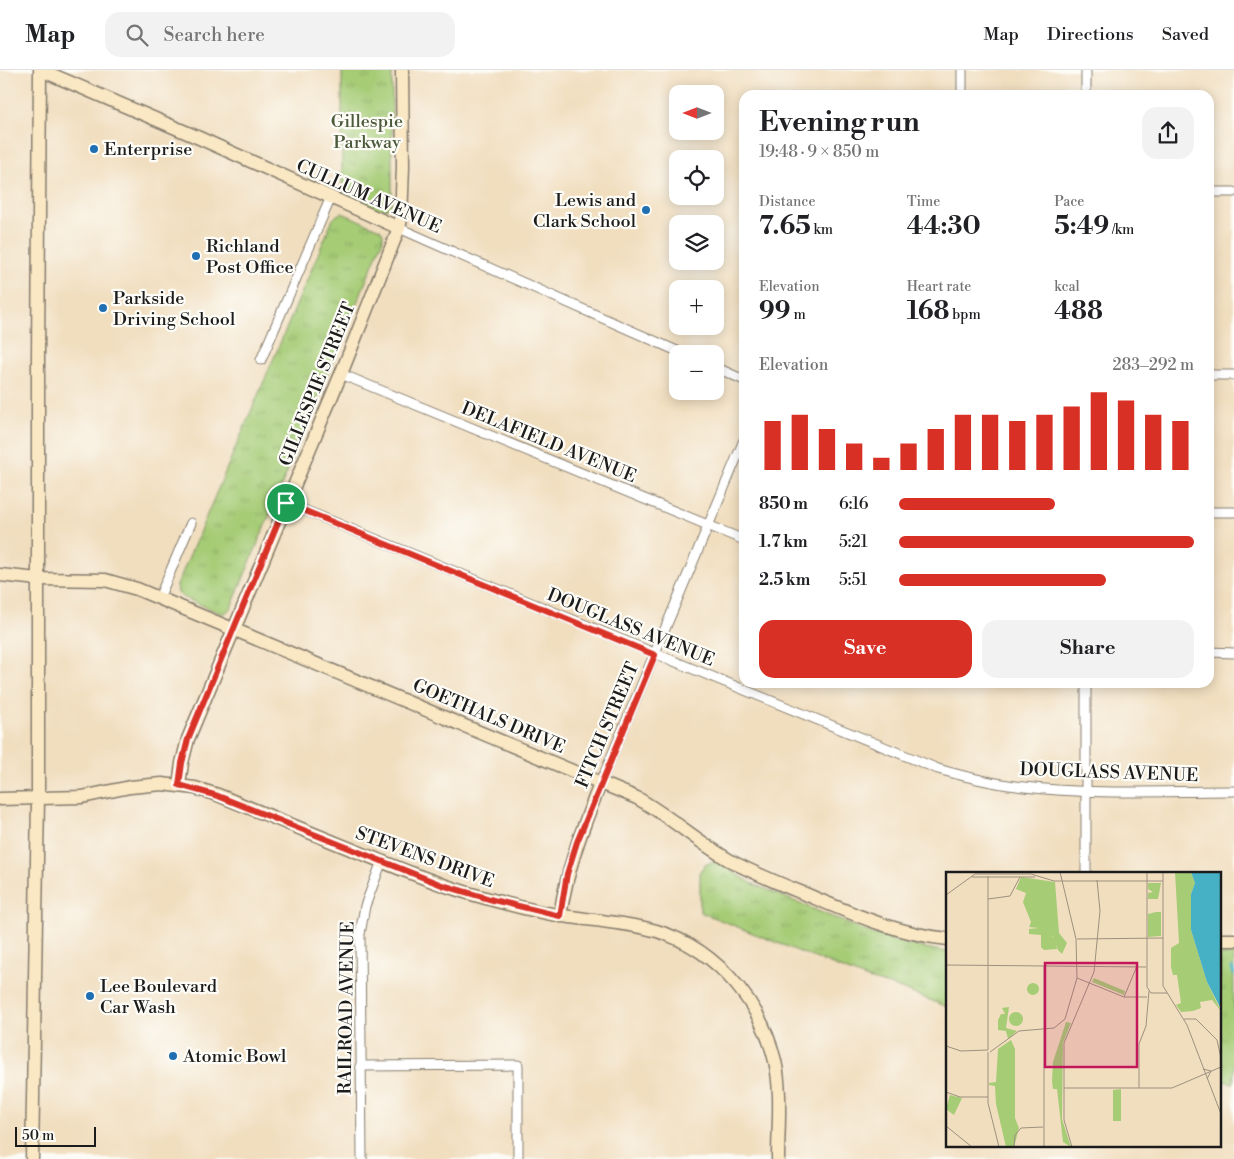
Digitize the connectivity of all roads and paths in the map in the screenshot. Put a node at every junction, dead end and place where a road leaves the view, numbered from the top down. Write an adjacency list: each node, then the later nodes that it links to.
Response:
1 (40, 70): 9 (street, CULLUM AVENUE); 26 (street)
2 (402, 70): 10 (street, GILLESPIE STREET)
3 (962, 70): 5 (street)
4 (1086, 70): 6 (street)
5 (962, 90)
6 (1086, 90)
7 (1214, 192): 8 (street)
8 (1234, 192)
9 (330, 197): 10 (street, CULLUM AVENUE); 12 (street)
10 (399, 228): 11 (street, CULLUM AVENUE); 14 (street, GILLESPIE STREET)
11 (669, 347)
12 (261, 360)
13 (724, 372): 17 (street)
14 (341, 374): 19 (street, GILLESPIE STREET); 23 (street, DELAFIELD AVENUE)
15 (1214, 375): 16 (street)
16 (1234, 375)
17 (739, 378)
18 (739, 452): 23 (street, FITCH STREET)
19 (286, 503): 28 (street, GILLESPIE STREET); 31 (street, DOUGLASS AVENUE)
20 (1214, 512): 21 (street)
21 (1234, 512)
22 (191, 523): 27 (street)
23 (709, 526): 24 (street, DELAFIELD AVENUE); 31 (street, FITCH STREET)
24 (739, 538)
25 (0, 575): 26 (street, GOETHALS DRIVE)
26 (38, 579): 27 (street, GOETHALS DRIVE); 38 (street)
27 (159, 598): 28 (street, GOETHALS DRIVE)
28 (235, 630): 33 (street, GOETHALS DRIVE); 34 (street, GILLESPIE STREET)
29 (1214, 652): 30 (street)
30 (1234, 652)
31 (655, 655): 33 (street, FITCH STREET); 36 (street, DOUGLASS AVENUE)
32 (1086, 688): 36 (street)
33 (601, 782): 41 (street, FITCH STREET); 42 (street, GOETHALS DRIVE)
34 (179, 785): 38 (street, STEVENS DRIVE); 39 (street, STEVENS DRIVE)
35 (1234, 791): 36 (street, DOUGLASS AVENUE)
36 (1085, 792): 40 (street)
37 (0, 799): 38 (street, STEVENS DRIVE)
38 (38, 799): 44 (street)
39 (382, 861): 41 (street, STEVENS DRIVE); 43 (street, RAILROAD AVENUE)
40 (1086, 872)
41 (560, 916): 47 (street, STEVENS DRIVE)
42 (946, 939)
43 (360, 1066): 45 (street, RAILROAD AVENUE); 46 (street)
44 (32, 1159)
45 (362, 1159)
46 (518, 1159)
47 (778, 1159)

